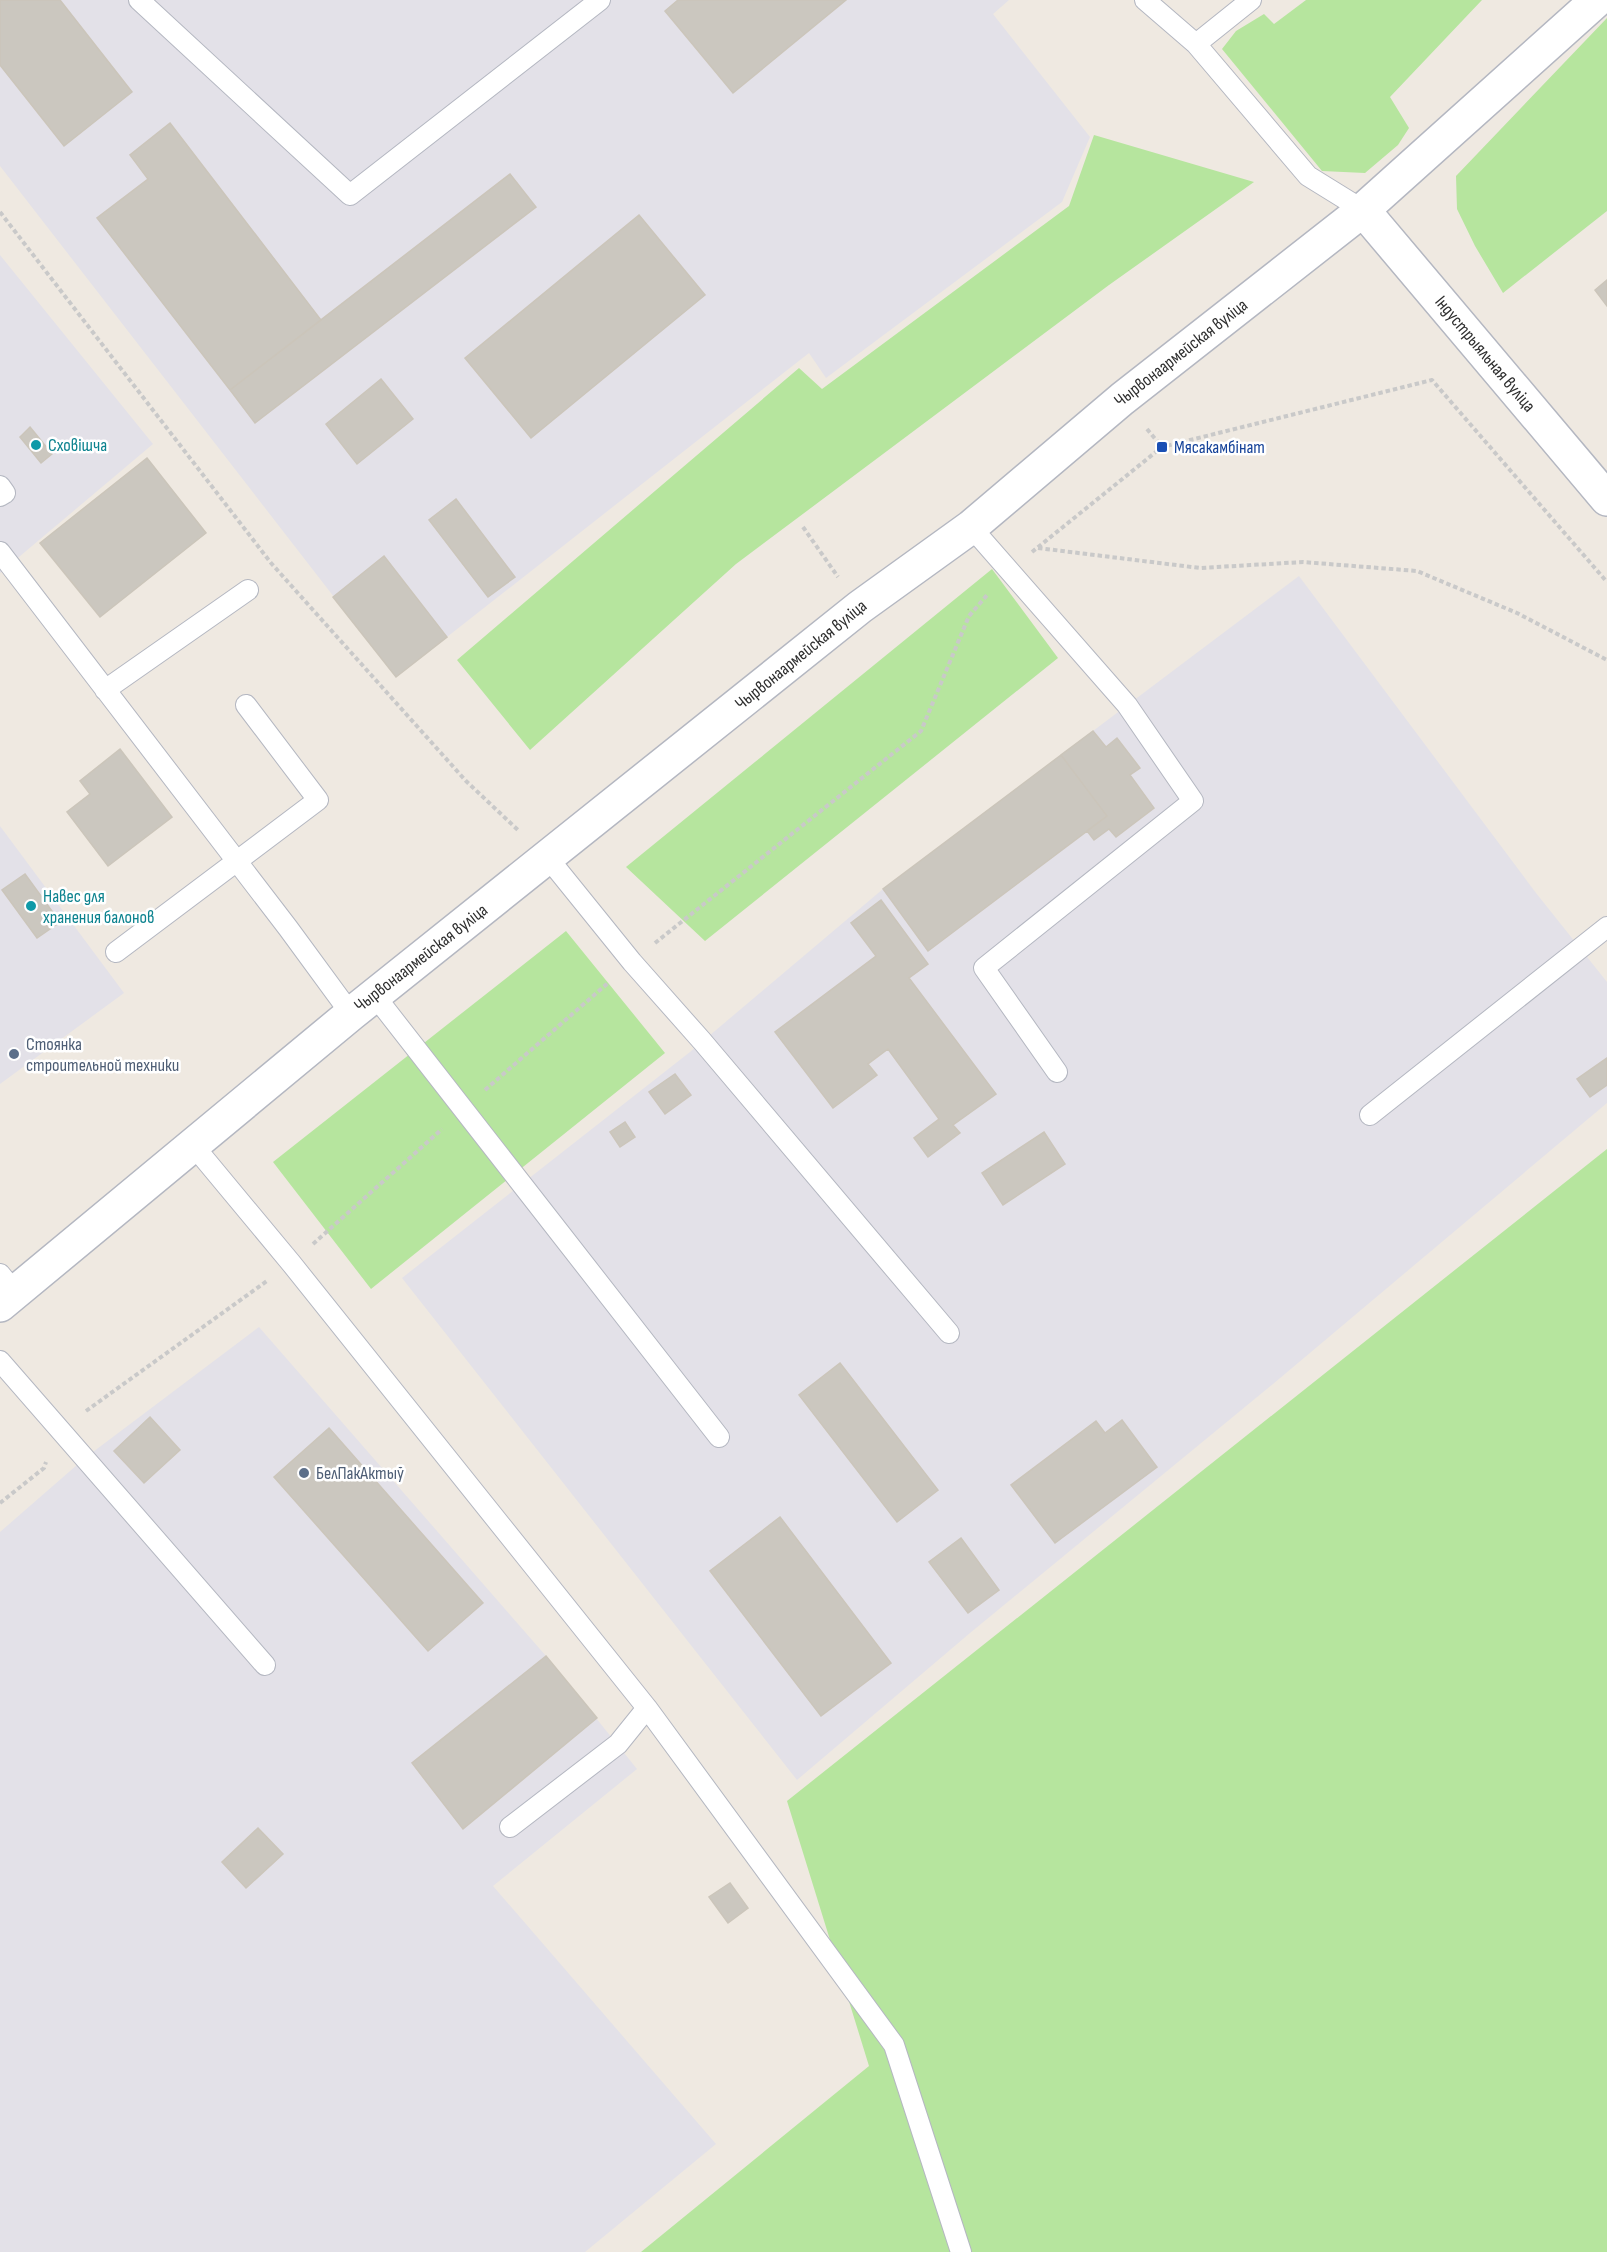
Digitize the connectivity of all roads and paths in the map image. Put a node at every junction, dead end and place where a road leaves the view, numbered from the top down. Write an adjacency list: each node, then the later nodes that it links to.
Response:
1 (139, 0): 2 (lane)
2 (600, 0)
3 (1145, 0): 6 (lane)
4 (1251, 0): 6 (lane)
5 (1597, 0): 7 (street, Чырвонаармейская вуліца)
6 (1196, 44): 7 (lane)
7 (1363, 210): 11 (street, Індустрыяльная вуліца); 13 (street, Чырвонаармейская вуліца)
8 (0, 212): 23 (path)
9 (0, 486): 10 (lane)
10 (0, 496)
11 (1607, 499)
12 (803, 526): 14 (path)
13 (971, 527): 17 (lane); 23 (street, Чырвонаармейская вуліца)
14 (817, 548)
15 (1037, 548): 17 (path); 18 (path); 20 (path)
16 (0, 552): 21 (lane)
17 (1010, 570): 27 (path); 29 (lane)
18 (1607, 582)
19 (248, 590): 21 (lane)
20 (1607, 660)
21 (105, 690): 24 (lane)
22 (246, 705): 24 (lane)
23 (548, 858): 27 (lane); 28 (street, Чырвонаармейская вуліца)
24 (236, 861): 26 (lane); 28 (lane)
25 (1607, 927): 31 (lane)
26 (116, 952)
27 (632, 962): 30 (path); 35 (lane)
28 (363, 1005): 30 (lane); 32 (street, Чырвонаармейская вуліца)
29 (1057, 1072)
30 (463, 1110): 33 (path); 38 (lane)
31 (1370, 1114)
32 (193, 1145): 33 (lane); 34 (street, Чырвонаармейская вуліца)
33 (291, 1263): 37 (path); 41 (lane)
34 (5, 1290)
35 (949, 1333)
36 (0, 1361): 37 (lane)
37 (60, 1430): 39 (path); 40 (lane)
38 (719, 1437)
39 (0, 1503)
40 (265, 1665)
41 (647, 1708): 42 (lane); 43 (lane)
42 (510, 1827)
43 (961, 2252)

